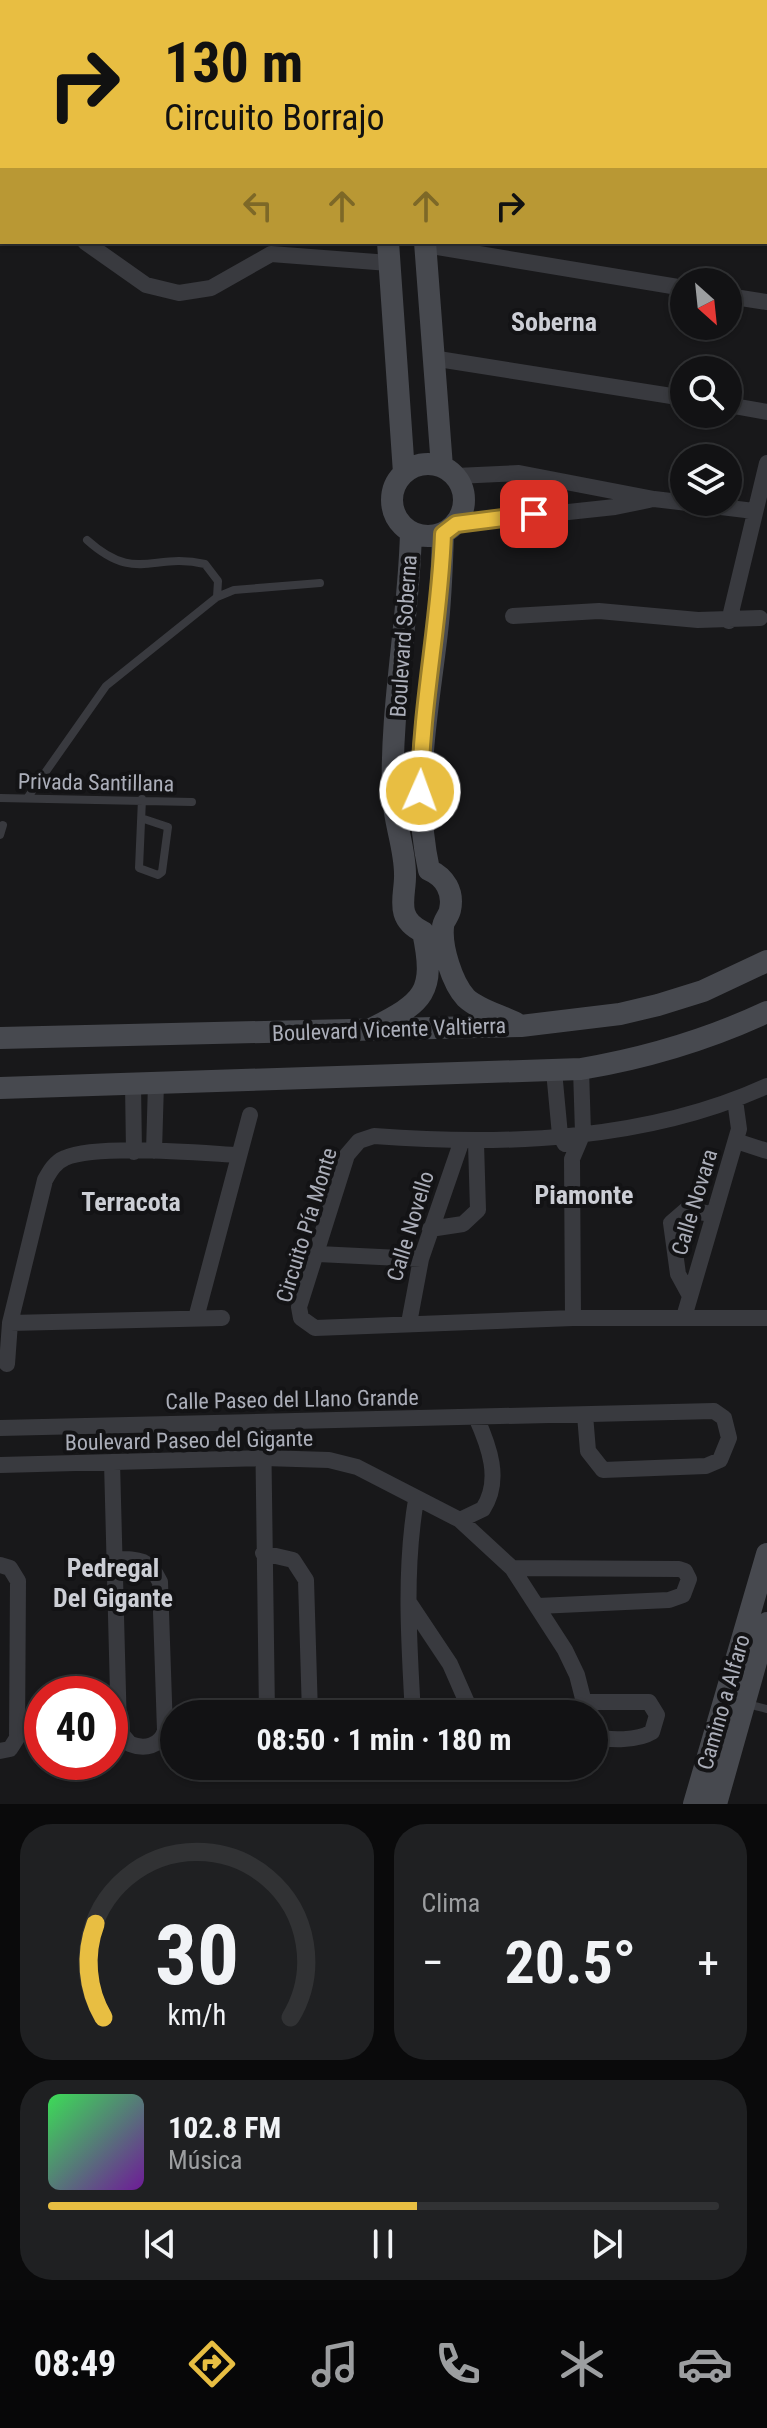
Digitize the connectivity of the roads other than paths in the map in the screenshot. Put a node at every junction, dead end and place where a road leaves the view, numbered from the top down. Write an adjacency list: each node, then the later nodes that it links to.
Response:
1 (88, 244): 3 (street)
2 (425, 244): 4 (street); 7 (street)
3 (389, 252): 13 (street)
4 (670, 286)
5 (742, 298): 6 (street)
6 (767, 302)
7 (432, 358): 8 (street); 12 (street)
8 (670, 396)
9 (742, 408): 10 (street)
10 (767, 412)
11 (767, 463): 15 (street)
12 (449, 471): 13 (street); 14 (street); 16 (street)
13 (404, 473): 17 (street)
14 (654, 499): 15 (street); 16 (street)
15 (754, 511): 23 (street)
16 (449, 529): 17 (street); 31 (street, Boulevard Soberna)
17 (411, 532): 32 (street, Boulevard Soberna)
18 (87, 540): 20 (lane)
19 (320, 583): 20 (lane)
20 (217, 597): 24 (lane)
21 (513, 616): 23 (street)
22 (760, 618): 23 (street)
23 (729, 621)
24 (28, 797): 25 (lane, Privada Santillana); 26 (lane, Privada Santillana)
25 (0, 798)
26 (142, 799): 27 (lane, Privada Santillana); 28 (lane)
27 (192, 802)
28 (144, 819): 28 (lane)
29 (3, 825): 30 (lane)
30 (0, 835)
31 (429, 870): 32 (street); 33 (street, Boulevard Soberna)
32 (406, 877): 33 (street, Boulevard Soberna)
33 (433, 928): 36 (street, Boulevard Soberna); 37 (street, Boulevard Soberna)
34 (767, 961): 36 (street, Boulevard Vicente Valtierra)
35 (767, 1012): 39 (street)
36 (521, 1026): 37 (street, Boulevard Vicente Valtierra)
37 (365, 1032): 38 (street, Boulevard Vicente Valtierra)
38 (0, 1038)
39 (581, 1069): 40 (street); 47 (street)
40 (554, 1071): 41 (street); 48 (street)
41 (156, 1083): 42 (street); 51 (street)
42 (133, 1084): 44 (street); 53 (street)
43 (767, 1086): 45 (street, Circuito Pía Monte)
44 (0, 1088)
45 (735, 1100): 47 (street, Circuito Pía Monte); 49 (street, Calle Novara)
46 (250, 1115): 54 (street)
47 (583, 1133): 48 (street, Circuito Pía Monte); 55 (street)
48 (560, 1135): 50 (street, Circuito Pía Monte); 55 (street)
49 (736, 1141): 52 (street); 56 (street, Calle Novara)
50 (469, 1143): 57 (street, Calle Novello); 57 (street); 58 (street, Circuito Pía Monte)
51 (154, 1151): 53 (street); 54 (street)
52 (767, 1151)
53 (134, 1152): 66 (street)
54 (238, 1155): 62 (street)
55 (572, 1159): 64 (street)
56 (712, 1214): 60 (street, Calle Novara); 60 (street)
57 (430, 1229): 59 (street, Calle Novello)
58 (318, 1254): 59 (street); 67 (street, Circuito Pía Monte)
59 (421, 1259): 67 (street, Calle Novello)
60 (690, 1296): 61 (street, Calle Novara)
61 (684, 1317): 64 (street, Circuito Pía Monte); 65 (street, Circuito Pía Monte)
62 (196, 1318): 63 (street); 66 (street)
63 (222, 1318)
64 (573, 1318): 67 (street, Circuito Pía Monte)
65 (767, 1318)
66 (10, 1323): 68 (street)
67 (409, 1323)
68 (7, 1364)
69 (585, 1415): 69 (street, Calle Paseo del Llano Grande); 70 (street, Calle Paseo del Llano Grande)
70 (476, 1417): 71 (street, Calle Paseo del Llano Grande); 77 (street)
71 (263, 1422): 72 (street, Calle Paseo del Llano Grande); 73 (street)
72 (0, 1428)
73 (264, 1458): 74 (street, Boulevard Paseo del Gigante); 76 (street, Boulevard Paseo del Gigante); 78 (street)
74 (112, 1462): 75 (street, Boulevard Paseo del Gigante); 80 (street)
75 (0, 1465)
76 (416, 1500): 77 (street, Boulevard Paseo del Gigante); 83 (street)
77 (460, 1520): 82 (street, Boulevard Paseo del Gigante)
78 (263, 1553): 86 (street); 87 (street)
79 (767, 1554): 91 (street, Camino a Alfaro)
80 (116, 1559): 80 (street)
81 (0, 1565): 95 (street)
82 (512, 1568): 84 (street, Boulevard Paseo del Gigante); 84 (street)
83 (410, 1604): 88 (street); 89 (street)
84 (538, 1606): 90 (street)
85 (767, 1623): 91 (street, Camino a Alfaro)
86 (267, 1700)
87 (310, 1700)
88 (413, 1700)
89 (466, 1700)
90 (583, 1700)
91 (733, 1700): 93 (lane); 96 (street, Camino a Alfaro); 97 (street, Camino a Alfaro)
92 (608, 1706): 94 (street)
93 (767, 1709)
94 (608, 1739)
95 (0, 1751)
96 (694, 1804)
97 (716, 1804)

